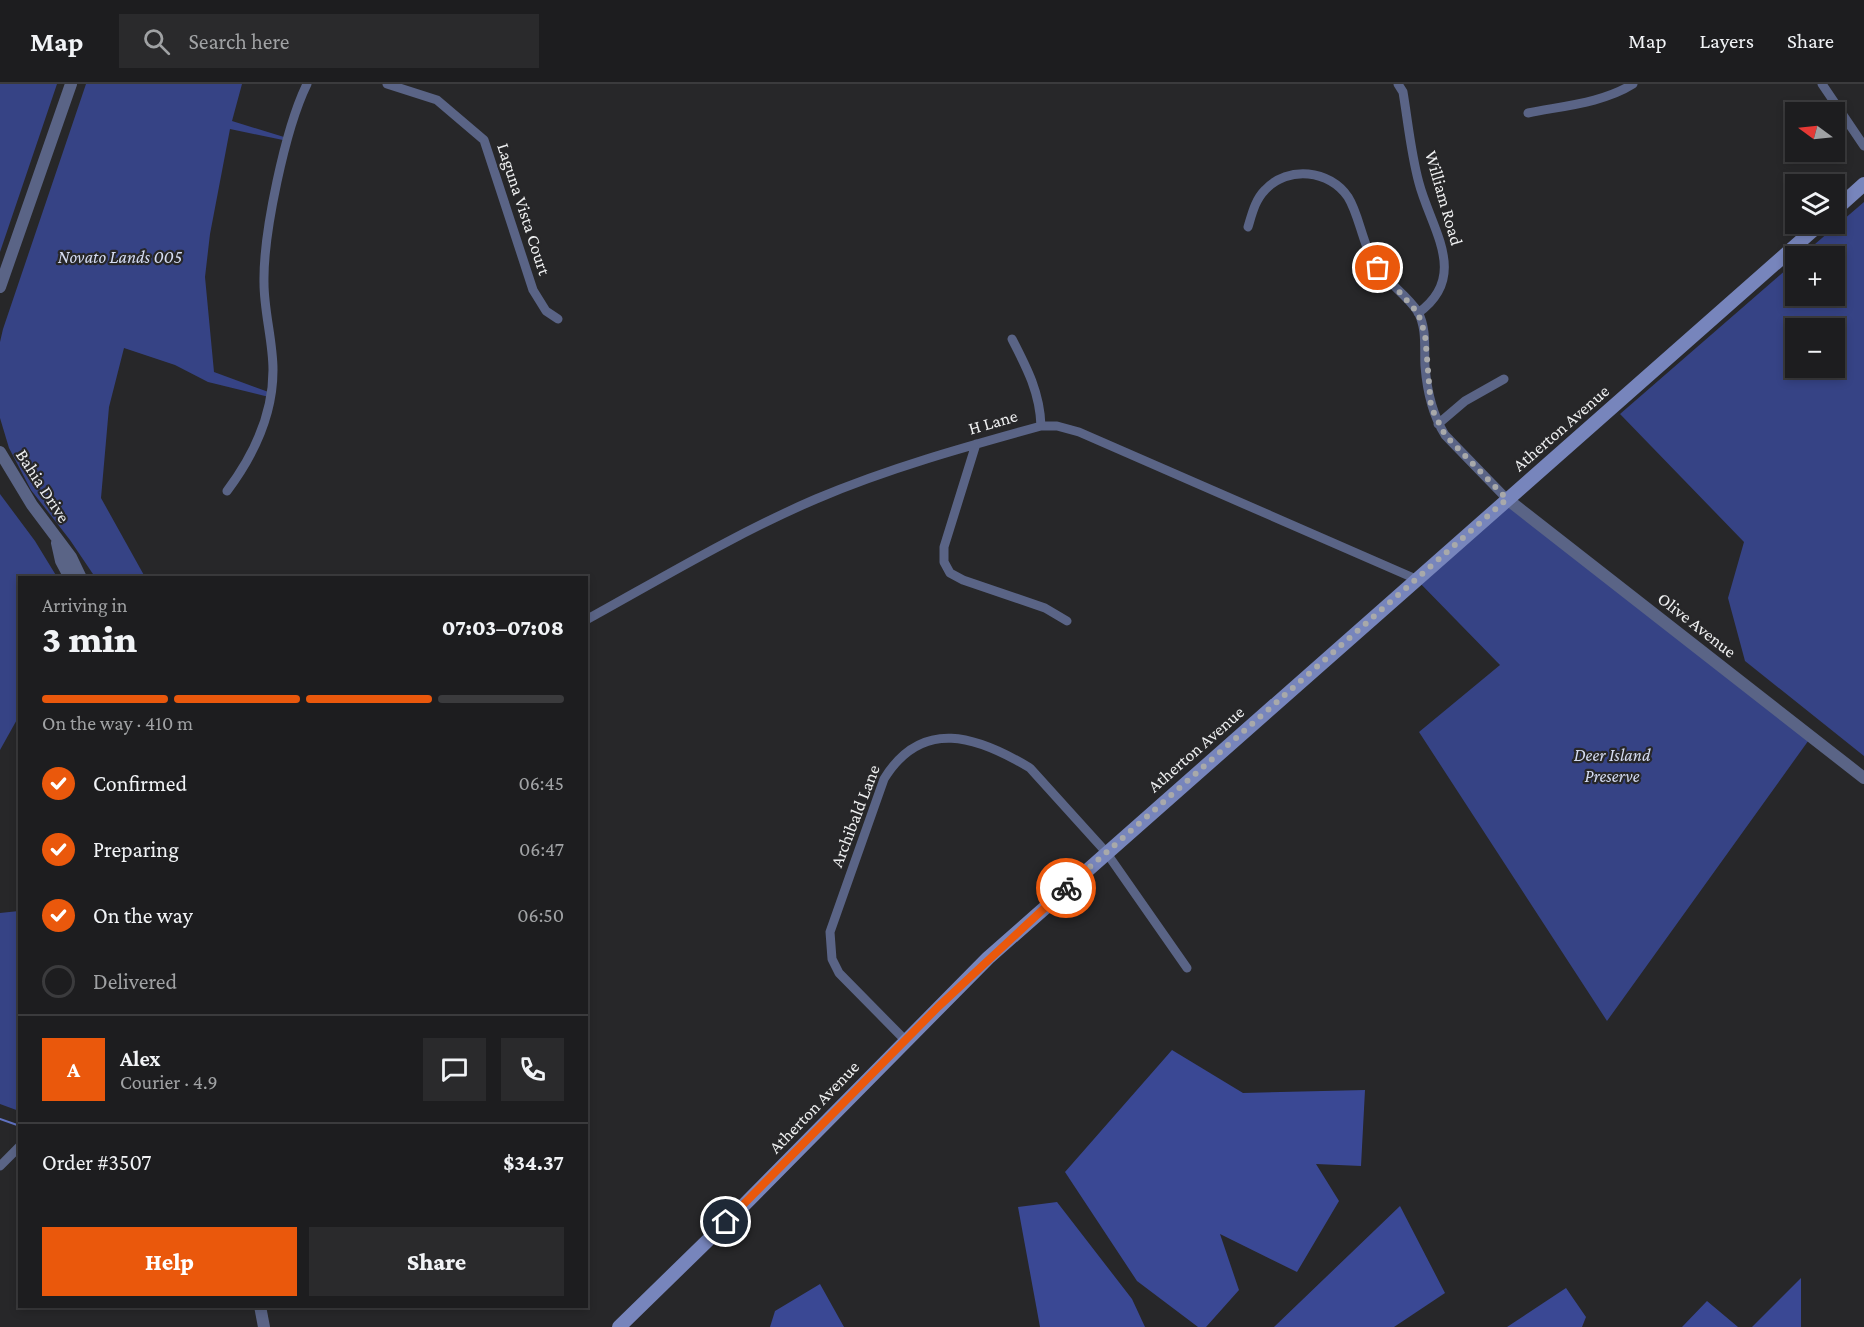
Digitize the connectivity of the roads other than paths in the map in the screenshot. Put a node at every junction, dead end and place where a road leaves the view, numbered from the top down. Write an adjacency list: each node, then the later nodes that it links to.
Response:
1 (71, 84): 13 (street)
2 (307, 84): 22 (street)
3 (387, 84): 15 (street, Laguna Vista Court)
4 (1398, 84): 14 (street, William Road)
5 (1634, 84): 7 (street)
6 (1822, 84): 8 (street)
7 (1528, 112)
8 (1864, 146)
9 (1864, 184): 10 (main road)
10 (1845, 200)
11 (1248, 227): 14 (street)
12 (1809, 234): 23 (main road, Atherton Avenue)
13 (0, 287)
14 (1418, 313): 18 (street)
15 (558, 319)
16 (1012, 339): 19 (street)
17 (1504, 379): 18 (street)
18 (1438, 424): 23 (street)
19 (1041, 426): 20 (street, H Lane); 27 (street, H Lane)
20 (976, 444): 28 (street, H Lane); 29 (street)
21 (0, 452): 24 (street, Bahia Drive)
22 (227, 490)
23 (1507, 499): 27 (main road, Atherton Avenue); 30 (street, Olive Avenue)
24 (56, 539): 25 (street, Bahia Drive); 26 (street, Bahia Drive)
25 (69, 576)
26 (80, 576)
27 (1416, 579): 31 (main road, Atherton Avenue)
28 (588, 619)
29 (1067, 621)
30 (1864, 778)
31 (1106, 852): 32 (street, Archibald Lane); 33 (main road, Atherton Avenue); 33 (street, Archibald Lane)
32 (1187, 968)
33 (905, 1040): 38 (main road, Atherton Avenue)
34 (18, 1148): 35 (street)
35 (0, 1166)
36 (260, 1308): 37 (street)
37 (264, 1327)
38 (619, 1327)

